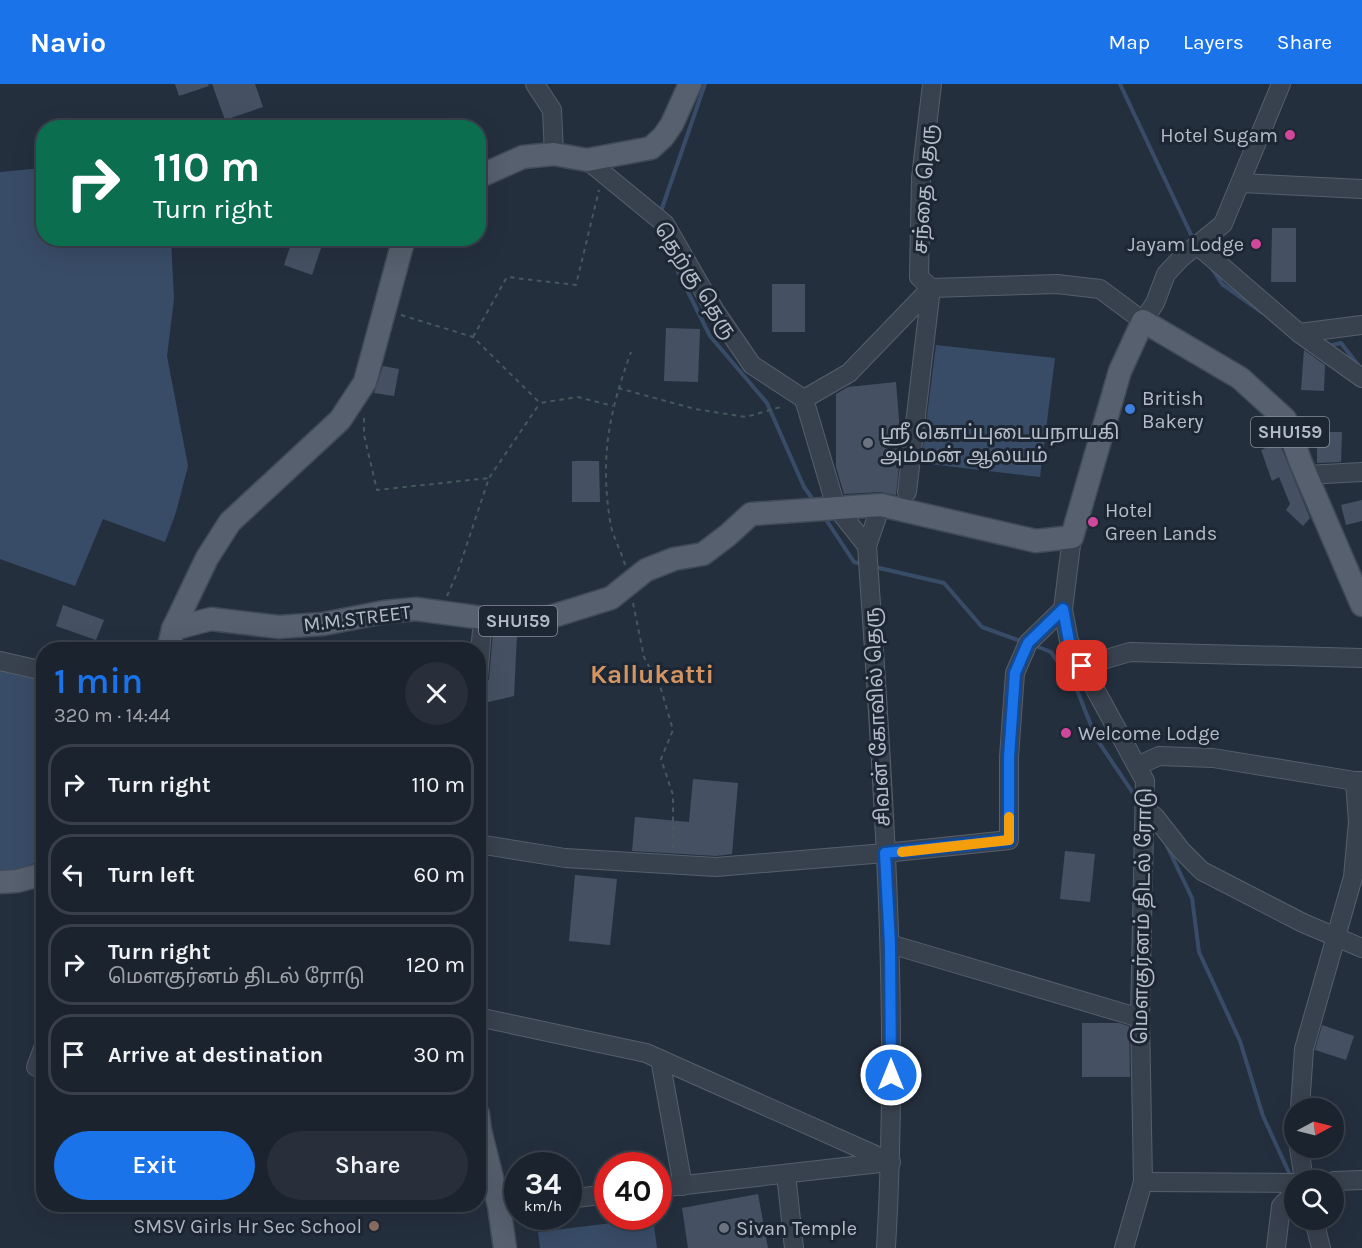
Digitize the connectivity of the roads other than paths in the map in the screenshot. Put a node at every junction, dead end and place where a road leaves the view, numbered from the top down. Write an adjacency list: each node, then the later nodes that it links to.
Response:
1 (535, 84): 5 (street)
2 (690, 84): 6 (main road)
3 (932, 84): 12 (street, சந்தை தெரு)
4 (1281, 84): 8 (street)
5 (554, 154): 6 (main road); 7 (main road)
6 (595, 167): 17 (street, தெற்கு தெரு)
7 (486, 173)
8 (1241, 183): 9 (street); 10 (street)
9 (1362, 189)
10 (1197, 245): 13 (street); 15 (street)
11 (402, 246): 29 (main road)
12 (931, 288): 13 (street); 17 (street); 20 (street)
13 (1143, 321): 19 (main road, SHU159); 23 (main road, மௌகுர்னம் திடல் ரோடு)
14 (1362, 325): 15 (street)
15 (1299, 333): 16 (street)
16 (1362, 378)
17 (804, 399): 22 (street)
18 (1362, 471): 19 (street)
19 (1306, 475): 25 (main road, SHU159)
20 (907, 492)
21 (881, 505): 22 (main road, SHU159); 23 (main road, SHU159); 24 (street)
22 (836, 507): 24 (street); 28 (main road, M.M.STREET / SHU159)
23 (1071, 537): 27 (street, மௌகுர்னம் திடல் ரோடு)
24 (867, 546): 39 (street, சிவன் கோவில் தெரு)
25 (1356, 577): 26 (main road, SHU159)
26 (1362, 605)
27 (1063, 609): 33 (street, மௌகுர்னம் திடல் ரோடு); 39 (street)
28 (483, 618): 29 (main road, M.M.STREET / SHU159); 30 (street)
29 (170, 639)
30 (481, 642)
31 (1362, 658): 33 (street)
32 (0, 661): 34 (street)
33 (1082, 666): 35 (street, மௌகுர்னம் திடல் ரோடு)
34 (36, 668)
35 (1137, 766): 36 (street); 37 (street, மௌகுர்னம் திடல் ரோடு)
36 (1358, 781): 42 (street)
37 (1145, 808): 42 (street); 45 (street, மௌகுர்னம் திடல் ரோடு)
38 (486, 845): 39 (street)
39 (885, 853): 43 (street, சிவன் கோவில் தெரு)
40 (36, 876): 41 (main road)
41 (0, 882)
42 (1336, 936): 44 (street); 48 (street)
43 (890, 944): 45 (street); 50 (street, சிவன் கோவில் தெரு)
44 (1362, 948)
45 (1140, 1018): 54 (street, மௌகுர்னம் திடல் ரோடு)
46 (486, 1019): 47 (street)
47 (660, 1059): 50 (street); 56 (street)
48 (1301, 1098)
49 (486, 1146): 58 (main road)
50 (891, 1162): 51 (street); 64 (street, சிவன் கோவில் தெரு)
51 (786, 1174): 56 (street); 63 (street)
52 (1362, 1180): 53 (street)
53 (1344, 1181)
54 (1143, 1182): 55 (street); 65 (street, மௌகுர்னம் திடல் ரோடு)
55 (1284, 1183)
56 (682, 1186): 57 (street)
57 (672, 1187)
58 (504, 1194)
59 (1284, 1203): 66 (street)
60 (506, 1230): 62 (main road)
61 (1316, 1230): 67 (street)
62 (505, 1248)
63 (794, 1248)
64 (886, 1248)
65 (1124, 1248)
66 (1276, 1248)
67 (1321, 1248)

